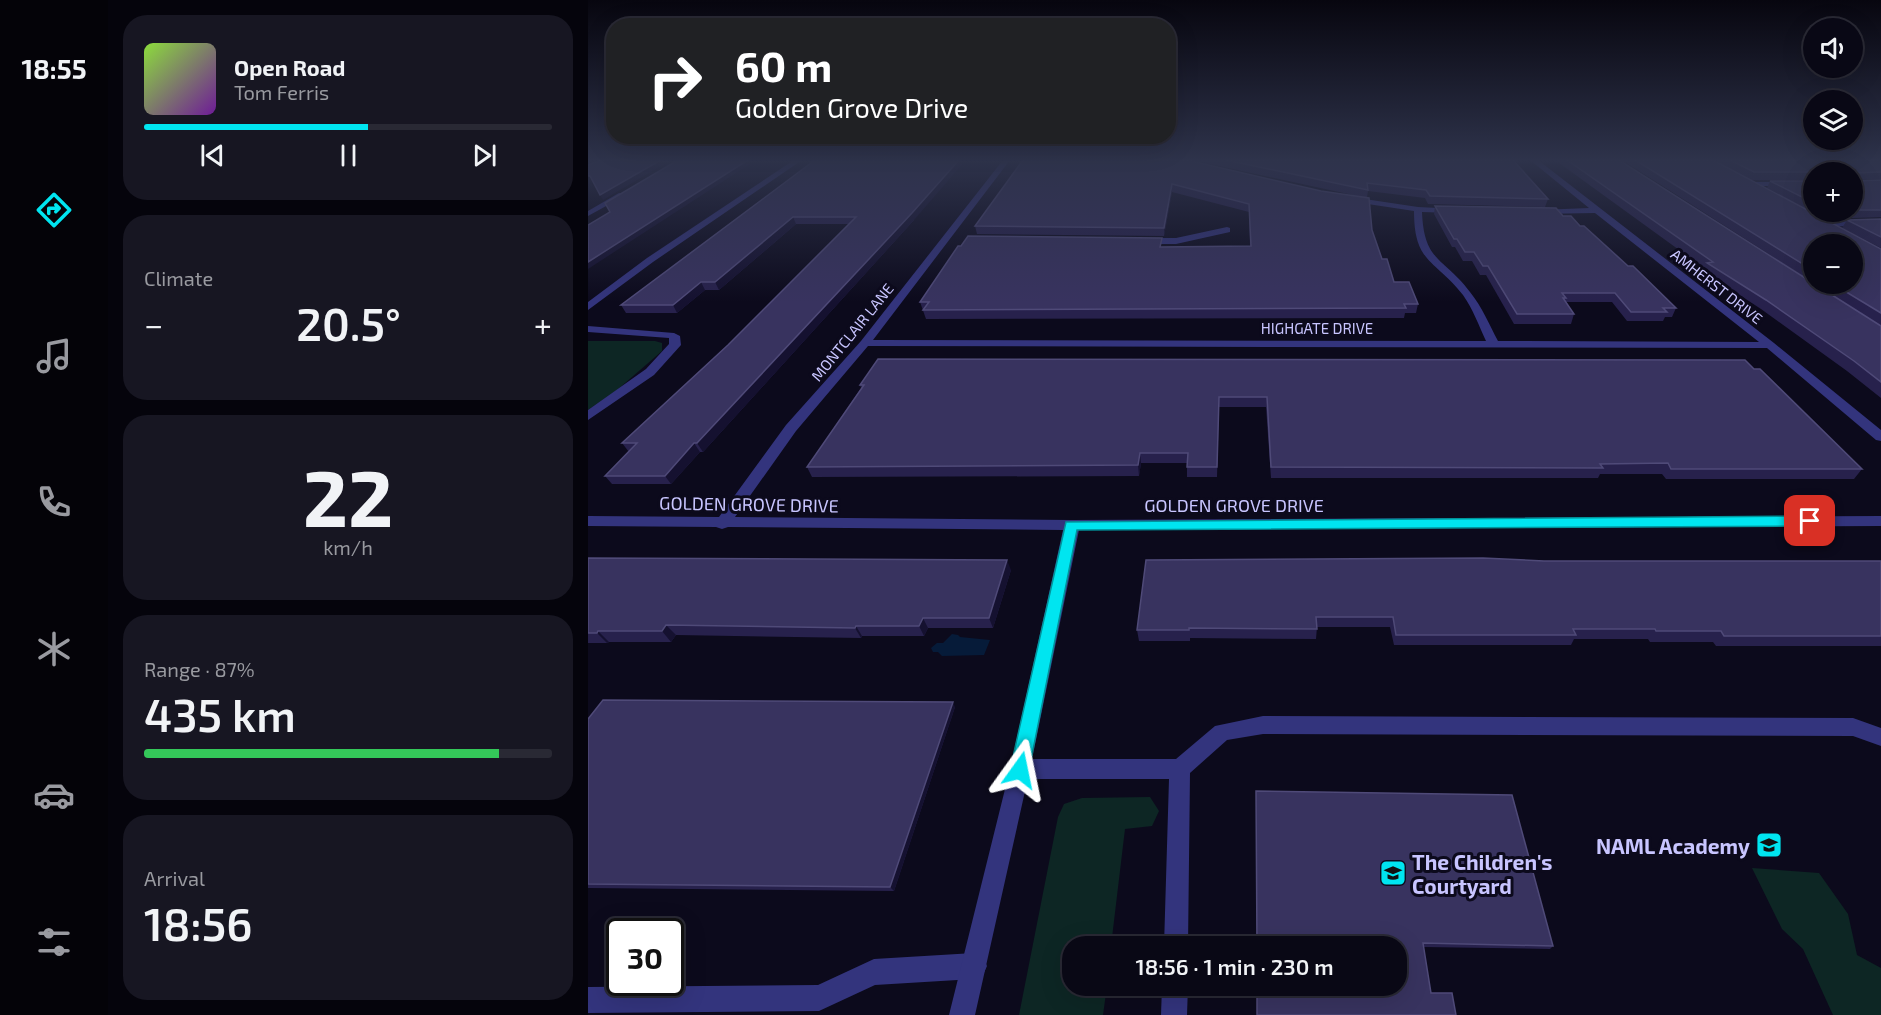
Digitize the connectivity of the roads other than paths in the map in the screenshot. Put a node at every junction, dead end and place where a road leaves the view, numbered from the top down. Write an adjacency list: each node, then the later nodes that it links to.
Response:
1 (728, 207): 15 (street)
2 (973, 207): 17 (street, MONTCLAIR LANE)
3 (1413, 207): 5 (street)
4 (1593, 207): 6 (street, AMHERST DRIVE)
5 (1418, 208): 7 (street); 18 (street)
6 (1596, 210): 8 (street); 19 (street, AMHERST DRIVE)
7 (1464, 211)
8 (1529, 212)
9 (1816, 222): 11 (street)
10 (1881, 222): 11 (street)
11 (1819, 224): 13 (street)
12 (1227, 230): 14 (street)
13 (1839, 234)
14 (1130, 241)
15 (588, 307)
16 (588, 329): 20 (street)
17 (865, 344): 18 (street, HIGHGATE DRIVE); 24 (street, MONTCLAIR LANE)
18 (1493, 344): 19 (street, HIGHGATE DRIVE)
19 (1770, 345): 21 (street, AMHERST DRIVE)
20 (588, 416)
21 (1881, 437)
22 (588, 521): 24 (street, GOLDEN GROVE DRIVE)
23 (1881, 521): 25 (street, GOLDEN GROVE DRIVE)
24 (722, 524): 25 (street, GOLDEN GROVE DRIVE)
25 (1071, 525): 27 (street)
26 (1881, 737): 28 (street)
27 (1020, 770): 28 (street); 30 (street)
28 (1180, 770): 29 (street)
29 (1176, 936)
30 (974, 966): 32 (street); 33 (street)
31 (1175, 996): 34 (street)
32 (588, 1000)
33 (962, 1015)
34 (1174, 1015)

